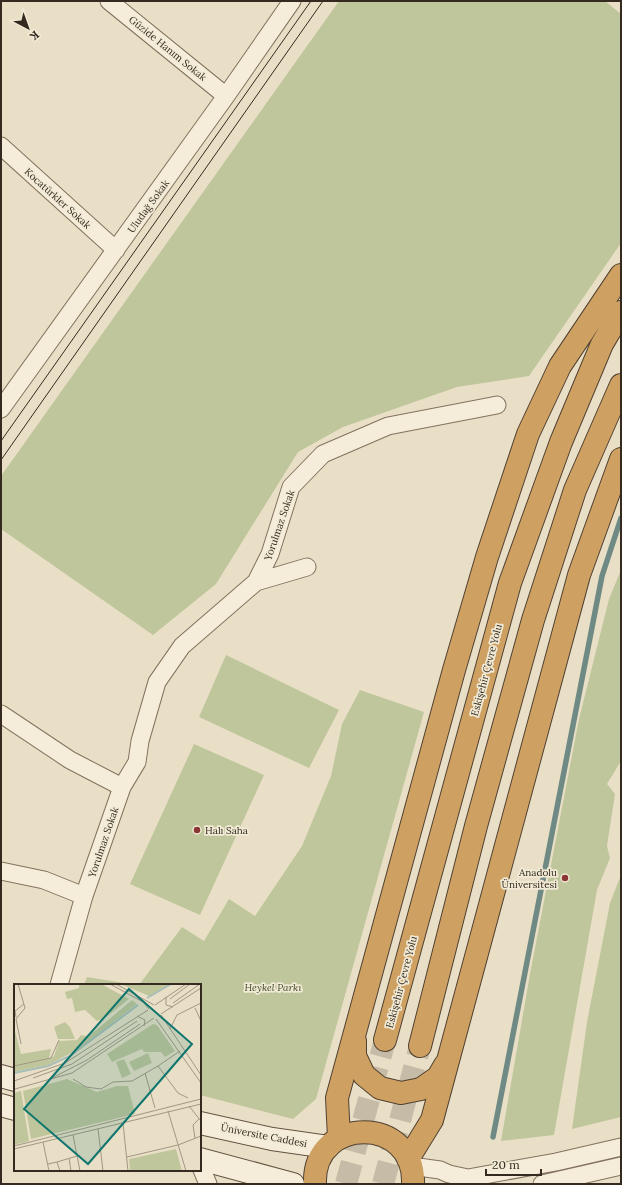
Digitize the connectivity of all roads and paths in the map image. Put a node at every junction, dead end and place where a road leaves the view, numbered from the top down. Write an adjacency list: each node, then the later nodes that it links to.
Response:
1 (109, 1): 3 (street, Güzide Hanım Sokak)
2 (292, 1): 3 (street, Uludağ Sokak)
3 (226, 96): 5 (street, Uludağ Sokak)
4 (1, 146): 5 (street, Kocatürkler Sokak)
5 (116, 250): 9 (street, Uludağ Sokak)
6 (621, 275): 19 (highway)
7 (621, 312): 20 (highway, Eskişehir Çevre Yolu)
8 (621, 385): 21 (highway)
9 (2, 403)
10 (497, 405): 13 (street, Yorulmaz Sokak)
11 (621, 459): 22 (highway)
12 (307, 567): 13 (street)
13 (256, 582): 15 (street, Yorulmaz Sokak)
14 (1, 714): 15 (street)
15 (122, 787): 17 (street, Yorulmaz Sokak)
16 (1, 871): 17 (street)
17 (84, 896): 18 (street, Yorulmaz Sokak)
18 (59, 984)
19 (355, 1035): 22 (highway); 28 (highway)
20 (385, 1040)
21 (420, 1046)
22 (449, 1058): 33 (highway)
23 (1, 1076): 24 (main road)
24 (14, 1080)
25 (1, 1105): 26 (main road)
26 (14, 1109)
27 (201, 1123): 28 (main road, Üniversite Caddesi)
28 (334, 1142): 33 (highway); 36 (highway)
29 (621, 1146): 33 (street)
30 (201, 1159): 35 (main road)
31 (621, 1166): 37 (street)
32 (201, 1167): 34 (street)
33 (411, 1169)
34 (208, 1184)
35 (292, 1184)
36 (315, 1184)
37 (542, 1184)

